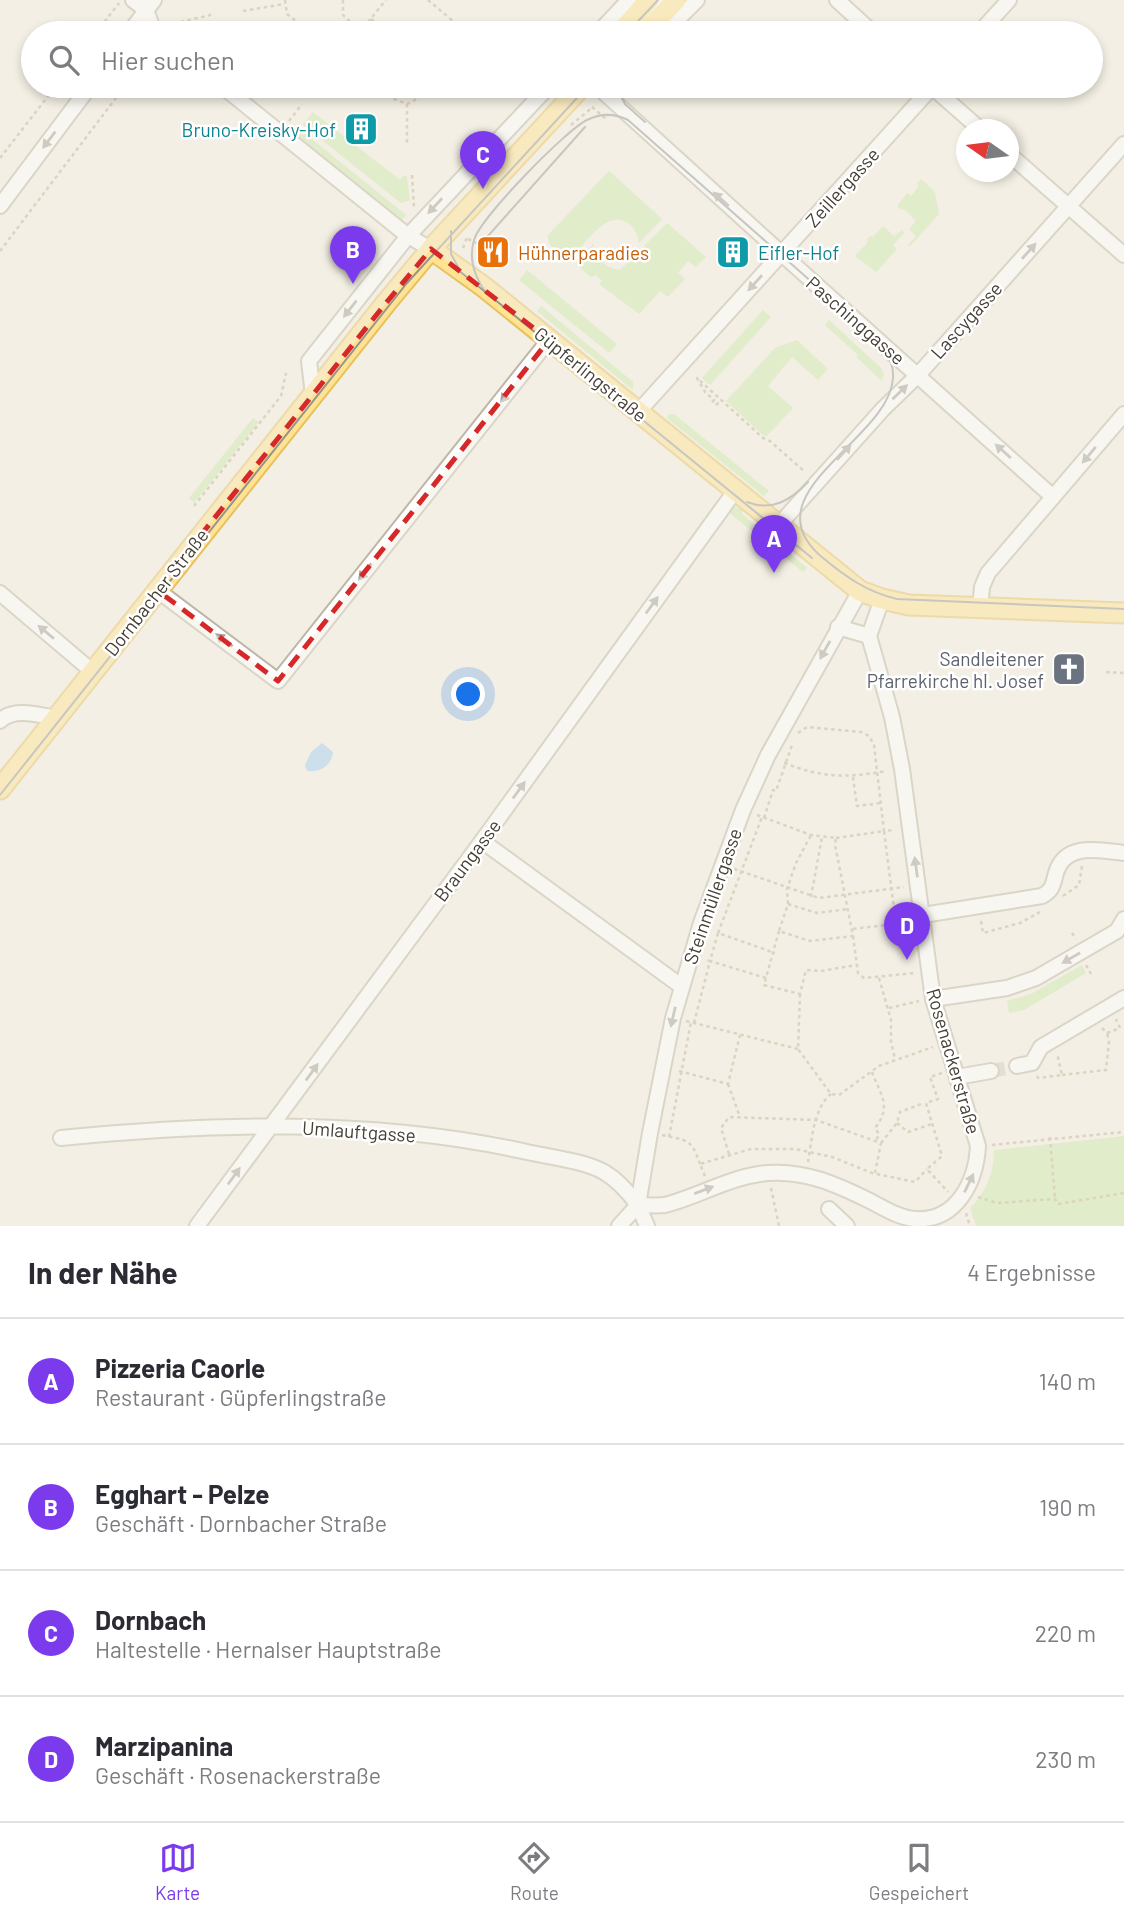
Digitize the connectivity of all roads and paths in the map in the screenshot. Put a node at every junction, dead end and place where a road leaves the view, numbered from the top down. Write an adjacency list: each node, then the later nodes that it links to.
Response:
1 (121, 0): 20 (path)
2 (133, 0): 15 (street)
3 (343, 0): 24 (path)
4 (377, 0): 16 (path)
5 (386, 0): 16 (path)
6 (428, 0): 26 (path)
7 (629, 0): 27 (street)
8 (649, 0): 28 (main road)
9 (662, 0): 29 (street)
10 (676, 0): 30 (main road)
11 (697, 0): 31 (street)
12 (837, 0): 32 (street)
13 (1009, 0): 33 (street)
14 (285, 2): 17 (path); 23 (path)
15 (150, 5): 21 (street)
16 (383, 5): 19 (path)
17 (243, 11)
18 (215, 14): 22 (path)
19 (371, 19): 25 (path)
20 (105, 21)
21 (138, 21)
22 (190, 21)
23 (296, 21)
24 (349, 21)
25 (374, 21)
26 (453, 21)
27 (609, 21)
28 (631, 21)
29 (642, 21)
30 (656, 21)
31 (676, 21)
32 (860, 21)
33 (990, 21)
34 (47, 98): 51 (path)
35 (81, 98): 54 (street, one-way to 54)
36 (116, 98): 61 (path)
37 (237, 98): 48 (street, Güpferlingstraße)
38 (393, 98): 46 (path)
39 (418, 98): 46 (path)
40 (538, 98): 57 (street, one-way to 57)
41 (571, 98): 60 (main road, Dornbacher Straße)
42 (616, 98): 62 (street, Paschinggasse, one-way to 42)
43 (921, 98): 62 (street, Zeillergasse)
44 (945, 98): 47 (street)
45 (302, 104): 48 (path)
46 (407, 104): 50 (path)
47 (969, 119)
48 (281, 132): 57 (street, Güpferlingstraße)
49 (1124, 144): 55 (street, Lascygasse)
50 (407, 145)
51 (0, 159)
52 (1019, 163): 55 (street)
53 (412, 175): 56 (path)
54 (0, 206)
55 (1068, 206): 63 (street); 66 (street, Lascygasse, one-way to 55)
56 (415, 211)
57 (408, 236): 60 (street, Güpferlingstraße); 67 (street, one-way to 67)
58 (463, 248): 59 (path)
59 (487, 248)
60 (431, 249): 64 (main road, Güpferlingstraße); 67 (main road, Dornbacher Straße)
61 (0, 251)
62 (782, 254): 66 (street, Paschinggasse); 71 (street, Zeillergasse, one-way to 71)
63 (1124, 255)
64 (549, 340): 71 (main road, Güpferlingstraße); 78 (street, one-way to 78)
65 (286, 373): 76 (path)
66 (918, 374): 75 (street, Paschinggasse, one-way to 66); 77 (street, Lascygasse, one-way to 66)
67 (313, 395): 78 (main road, Dornbacher Straße)
68 (722, 400): 69 (path); 70 (path); 73 (path)
69 (712, 402)
70 (716, 405)
71 (638, 412): 74 (main road, Güpferlingstraße)
72 (1124, 414): 75 (street, one-way to 75)
73 (805, 472)
74 (735, 491): 77 (main road, Güpferlingstraße); 105 (street, Braungasse, one-way to 74)
75 (1053, 497): 82 (street)
76 (194, 506)
77 (778, 526): 79 (main road, Güpferlingstraße)
78 (157, 590): 86 (main road, Dornbacher Straße)
79 (860, 590): 81 (main road, Güpferlingstraße); 84 (street, Steinmüllergasse)
80 (0, 593): 86 (street, one-way to 80)
81 (882, 599): 82 (main road, Güpferlingstraße); 85 (street)
82 (980, 608): 83 (main road, Güpferlingstraße)
83 (1124, 613)
84 (838, 627): 85 (street); 131 (street, Steinmüllergasse, one-way to 131)
85 (869, 636): 116 (street, Rosenackerstraße, one-way to 85)
86 (93, 672): 89 (main road, Dornbacher Straße)
87 (1105, 672): 88 (path)
88 (1124, 673)
89 (56, 718): 90 (street); 96 (main road, Dornbacher Straße)
90 (0, 721)
91 (775, 758): 92 (path)
92 (785, 763): 94 (path); 95 (path); 99 (path)
93 (888, 771): 94 (path)
94 (877, 773): 95 (path); 97 (path)
95 (853, 775): 97 (path)
96 (0, 789)
97 (881, 803): 101 (path)
98 (750, 812): 99 (path)
99 (763, 817): 102 (path); 108 (path)
100 (896, 830): 101 (path)
101 (884, 831): 104 (path); 111 (path)
102 (811, 835): 103 (path); 110 (path)
103 (822, 837): 104 (path); 113 (path)
104 (836, 838): 112 (path)
105 (482, 841): 131 (street); 160 (street, Braungasse, one-way to 105)
106 (1124, 853): 116 (street)
107 (730, 867): 108 (path)
108 (741, 872): 110 (path); 121 (path)
109 (904, 887): 111 (path)
110 (787, 889): 113 (path); 114 (path)
111 (892, 890): 112 (path); 118 (path)
112 (845, 896): 113 (path); 115 (path)
113 (811, 897)
114 (788, 904): 115 (path); 120 (path)
115 (848, 909): 119 (path)
116 (923, 915): 134 (street, Rosenackerstraße)
117 (1124, 919): 134 (street, one-way to 134)
118 (896, 924): 119 (path); 123 (path)
119 (851, 929): 122 (path)
120 (779, 931): 122 (path); 124 (path)
121 (718, 933): 124 (path); 126 (path)
122 (853, 936): 127 (path)
123 (912, 946)
124 (775, 953): 129 (path)
125 (698, 958): 126 (path)
126 (710, 961): 129 (path); 137 (path)
127 (856, 965): 130 (path); 132 (path)
128 (915, 972): 130 (path)
129 (766, 978): 132 (path)
130 (878, 978): 135 (path)
131 (681, 986): 136 (street, Steinmüllergasse, one-way to 136)
132 (800, 994): 143 (path)
133 (1124, 998): 146 (street)
134 (933, 999): 135 (path); 152 (street, Rosenackerstraße)
135 (888, 1008): 145 (path)
136 (673, 1018): 137 (path); 162 (street, Steinmüllergasse)
137 (692, 1023): 141 (path); 150 (path)
138 (1119, 1026): 139 (path)
139 (1107, 1033): 140 (path); 151 (path)
140 (1092, 1034)
141 (740, 1035): 143 (path); 153 (path)
142 (933, 1047): 145 (path)
143 (798, 1049): 154 (path)
144 (1057, 1052): 151 (path)
145 (895, 1059): 148 (path)
146 (1025, 1064): 151 (path)
147 (669, 1069): 150 (path)
148 (872, 1071): 154 (path); 166 (path)
149 (991, 1071): 152 (street)
150 (681, 1072): 153 (path); 163 (path)
151 (1062, 1075)
152 (957, 1077): 155 (path); 168 (street, Rosenackerstraße)
153 (728, 1084): 156 (path)
154 (831, 1094): 157 (path)
155 (926, 1103): 158 (path); 159 (path)
156 (740, 1117): 157 (path); 169 (path)
157 (816, 1120): 166 (path); 171 (path)
158 (897, 1123): 159 (path); 167 (path)
159 (932, 1124): 172 (path)
160 (271, 1126): 164 (street, Umlauftgasse); 180 (street, Umlauftgasse); 184 (street, Braungasse, one-way to 160)
161 (1124, 1132): 165 (path)
162 (650, 1133): 163 (path); 180 (street, Steinmüllergasse)
163 (669, 1137): 170 (path)
164 (61, 1138)
165 (1051, 1138): 168 (path); 178 (path)
166 (876, 1141): 167 (path)
167 (881, 1143): 175 (path)
168 (978, 1146): 182 (street, Rosenackerstraße, one-way to 168)
169 (729, 1154)
170 (701, 1164)
171 (807, 1165)
172 (927, 1169): 175 (path); 176 (path)
173 (867, 1171): 175 (path)
174 (769, 1173): 180 (street, Rosenackerstraße, one-way to 174); 182 (street, Rosenackerstraße); 183 (path)
175 (875, 1173)
176 (947, 1192)
177 (1124, 1194): 178 (path)
178 (1055, 1199): 179 (path)
179 (972, 1204)
180 (638, 1205): 185 (street); 186 (street)
181 (829, 1209): 188 (street)
182 (916, 1223)
183 (779, 1225): 187 (path)
184 (197, 1226)
185 (620, 1226)
186 (647, 1226)
187 (773, 1226)
188 (847, 1226)

